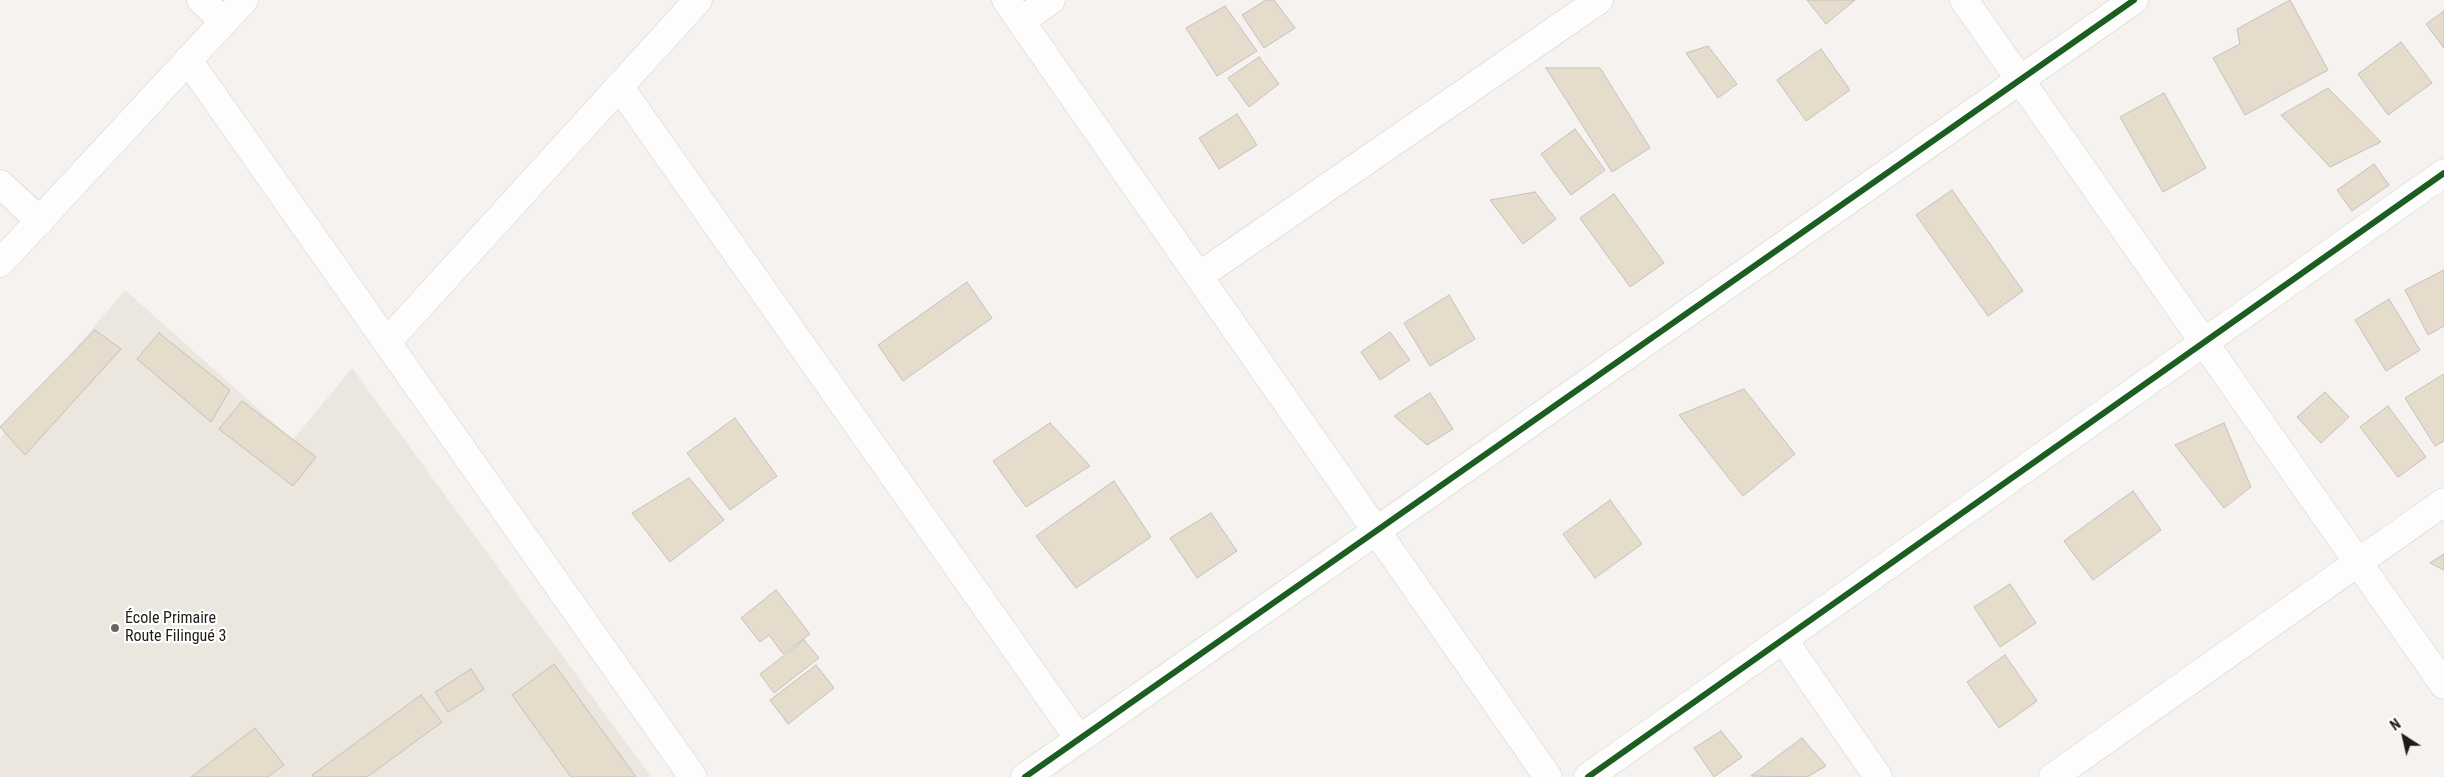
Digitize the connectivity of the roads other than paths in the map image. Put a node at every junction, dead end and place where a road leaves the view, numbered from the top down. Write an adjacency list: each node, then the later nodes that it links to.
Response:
1 (201, 0): 9 (street)
2 (244, 0): 9 (street)
3 (698, 0): 12 (street)
4 (1051, 0): 8 (street)
5 (1598, 0): 17 (street)
6 (1964, 0): 11 (street)
7 (2134, 0): 11 (street)
8 (1014, 11): 17 (street)
9 (224, 22): 10 (street)
10 (188, 60): 15 (street); 18 (street)
11 (2020, 80): 19 (street); 21 (street)
12 (619, 86): 18 (street); 25 (street)
13 (2444, 173): 19 (street)
14 (0, 184): 15 (street)
15 (40, 220): 16 (street)
16 (0, 263)
17 (1199, 276): 21 (street)
18 (387, 342): 26 (street)
19 (2204, 342): 22 (street); 23 (street)
20 (2444, 502): 22 (street)
21 (1376, 531): 25 (street); 28 (street)
22 (2358, 562): 24 (street); 31 (street)
23 (1783, 639): 29 (street); 30 (street)
24 (2444, 684)
25 (1079, 739): 27 (street)
26 (693, 777)
27 (1025, 777)
28 (1548, 777)
29 (1588, 777)
30 (1878, 777)
31 (2053, 777)

